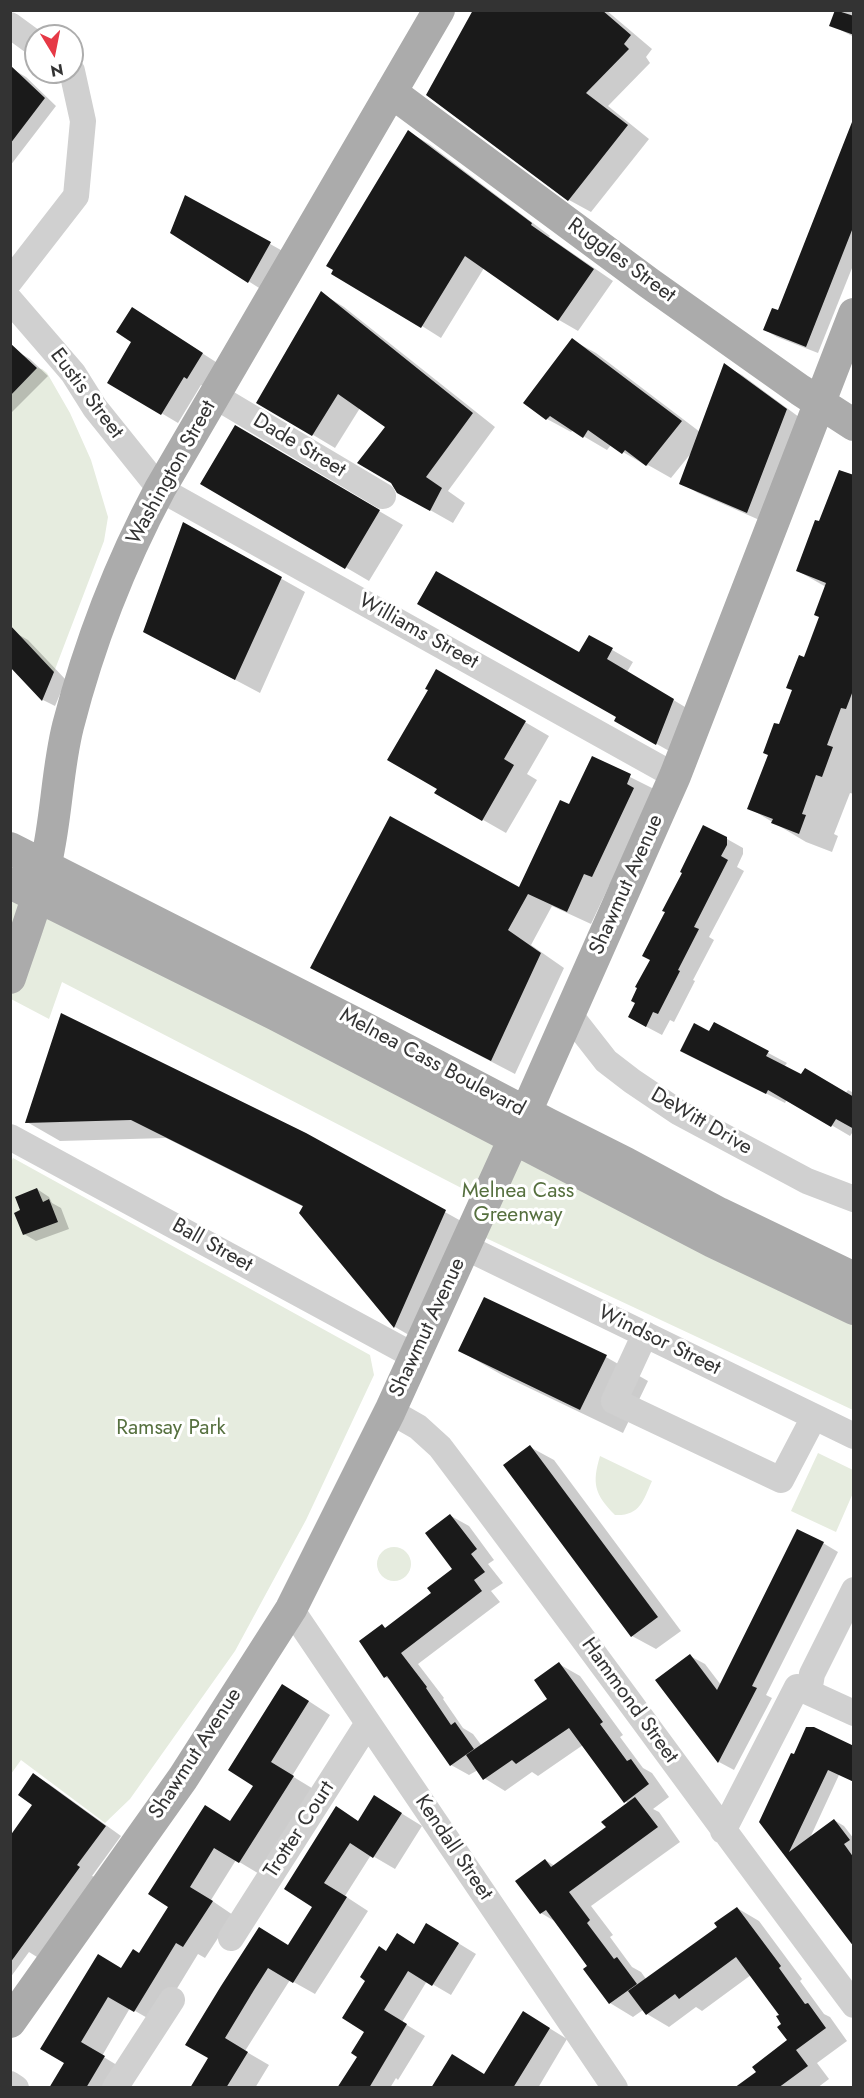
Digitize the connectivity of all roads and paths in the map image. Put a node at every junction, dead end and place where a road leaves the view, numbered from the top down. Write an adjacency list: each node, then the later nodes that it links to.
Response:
1 (439, 10): 5 (main road, Washington Street)
2 (10, 25): 3 (street)
3 (24, 35)
4 (75, 84): 6 (street)
5 (391, 92): 9 (main road, Washington Street); 10 (main road, Ruggles Street)
6 (10, 281)
7 (10, 300): 12 (street, Eustis Street)
8 (854, 314): 10 (main road, Shawmut Avenue)
9 (215, 396): 12 (main road, Washington Street); 13 (street, Dade Street)
10 (819, 401): 11 (main road, Ruggles Street); 14 (main road, Shawmut Avenue)
11 (854, 425)
12 (160, 489): 14 (street, Williams Street); 16 (main road, Washington Street)
13 (383, 496)
14 (675, 776): 20 (main road, Shawmut Avenue)
15 (10, 848): 16 (main road, Melnea Cass Boulevard)
16 (45, 867): 17 (main road, Washington Street); 19 (main road, Melnea Cass Boulevard)
17 (23, 890): 18 (main road, Washington Street); 19 (main road, Melnea Cass Boulevard)
18 (10, 978)
19 (263, 993): 21 (main road, Melnea Cass Boulevard)
20 (570, 1015): 21 (main road, Shawmut Avenue); 23 (street, DeWitt Drive)
21 (520, 1125): 24 (main road, Shawmut Avenue); 25 (main road, Melnea Cass Boulevard); 26 (main road, Melnea Cass Boulevard)
22 (10, 1137): 28 (street, Ball Street)
23 (854, 1200)
24 (465, 1247): 27 (street, Windsor Street); 28 (main road, Shawmut Avenue)
25 (854, 1278)
26 (854, 1309)
27 (645, 1334): 30 (street, Windsor Street); 30 (street)
28 (414, 1356): 29 (main road, Shawmut Avenue)
29 (390, 1411): 33 (main road, Shawmut Avenue); 37 (street, Hammond Street)
30 (814, 1417): 31 (street, Windsor Street)
31 (854, 1436)
32 (854, 1590): 34 (street)
33 (291, 1609): 36 (street, Kendall Street); 41 (main road, Shawmut Avenue)
34 (803, 1689): 35 (street); 37 (street)
35 (854, 1713)
36 (368, 1723): 38 (street, Trotter Court); 45 (street, Kendall Street)
37 (723, 1831): 40 (street, Hammond Street)
38 (231, 1938)
39 (172, 2000): 44 (street)
40 (854, 2005)
41 (10, 2022)
42 (10, 2084): 43 (street)
43 (16, 2088)
44 (115, 2088)
45 (615, 2088)

